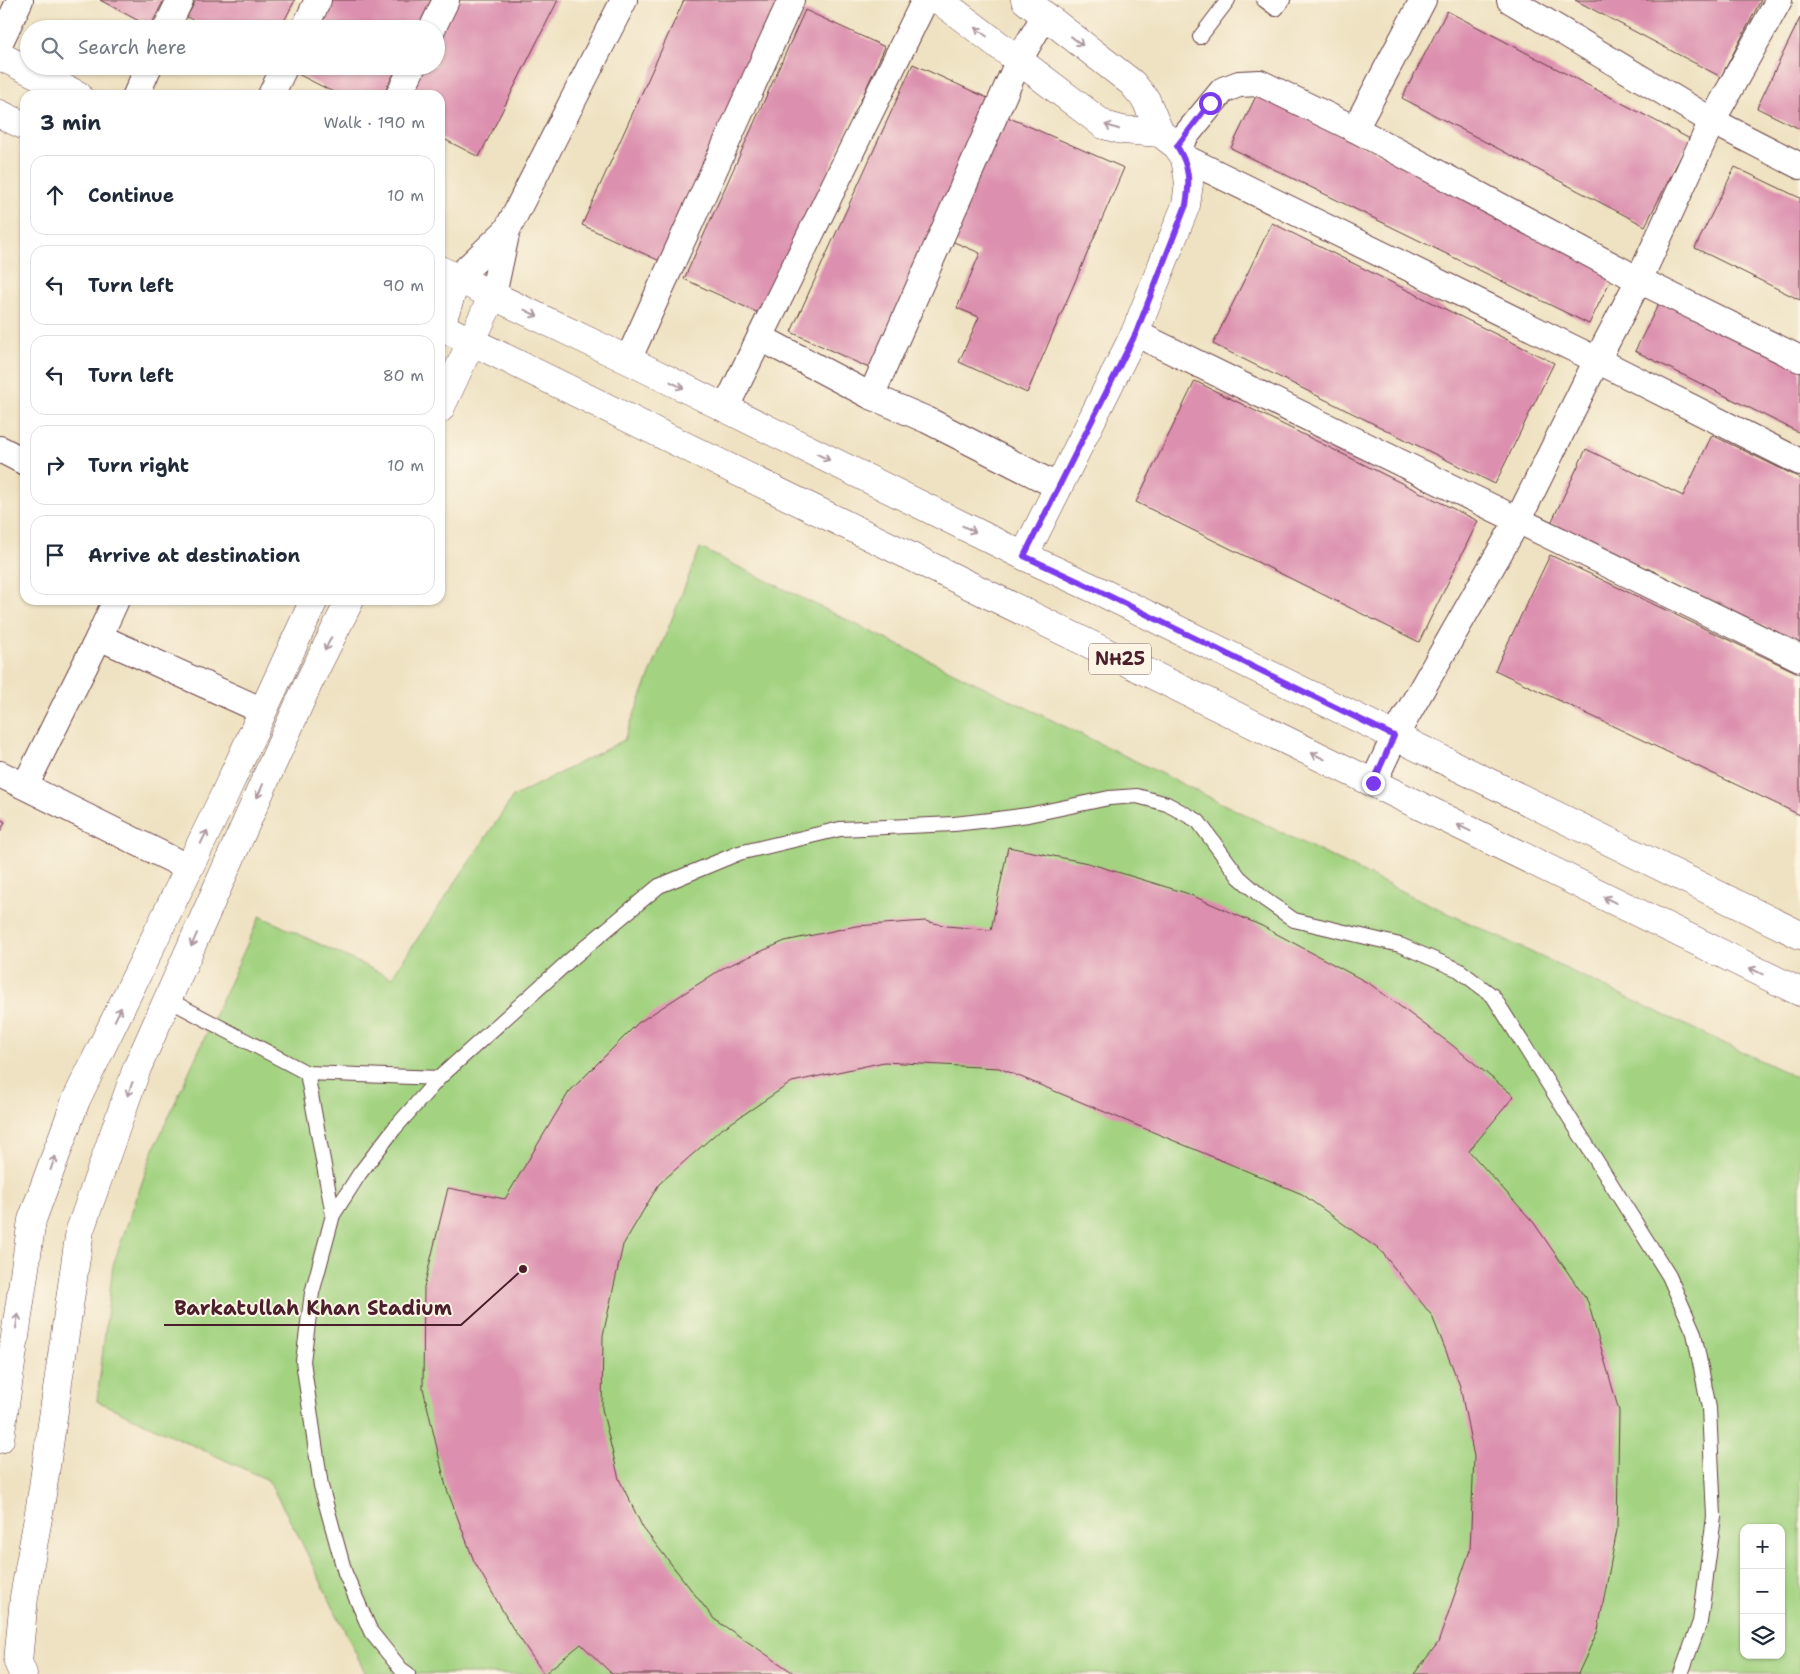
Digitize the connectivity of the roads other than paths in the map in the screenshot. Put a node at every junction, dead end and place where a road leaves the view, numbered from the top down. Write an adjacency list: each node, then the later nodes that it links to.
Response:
1 (20, 0): 20 (street)
2 (180, 0): 16 (street)
3 (318, 0): 17 (street)
4 (446, 0): 18 (street)
5 (624, 0): 38 (street)
6 (791, 0): 48 (street)
7 (925, 0): 45 (street)
8 (939, 0): 22 (main road, one-way to 8)
9 (1228, 0): 19 (lane)
10 (1264, 0): 11 (lane)
11 (1284, 0)
12 (1423, 0): 35 (street)
13 (1510, 0): 33 (street)
14 (1779, 0): 33 (street)
15 (1042, 5): 22 (street); 36 (main road, one-way to 36)
16 (170, 20)
17 (308, 20)
18 (436, 20)
19 (1200, 38)
20 (0, 42)
21 (0, 56): 23 (main road)
22 (1019, 60): 36 (main road, one-way to 22); 50 (street)
23 (20, 66)
24 (38, 75): 28 (main road)
25 (145, 75): 29 (street)
26 (281, 75): 30 (street)
27 (409, 75): 31 (street)
28 (68, 90)
29 (138, 90)
30 (273, 90)
31 (401, 90)
32 (0, 114): 34 (main road)
33 (1712, 122): 37 (street); 40 (street)
34 (20, 124)
35 (1355, 129): 36 (street); 40 (street)
36 (1174, 146): 44 (main road); 49 (street)
37 (1800, 166)
38 (507, 230): 39 (street); 41 (street)
39 (449, 274): 41 (main road, NH25); 42 (main road)
40 (1639, 280): 47 (street); 49 (street)
41 (493, 295): 46 (main road); 48 (main road, NH25, one-way to 48)
42 (445, 298)
43 (445, 329): 46 (main road, NH25)
44 (1136, 333): 56 (main road); 57 (street)
45 (761, 338): 50 (street); 52 (street)
46 (471, 341): 51 (main road); 67 (main road, NH25, one-way to 46)
47 (1800, 359)
48 (628, 360): 52 (main road, NH25, one-way to 52)
49 (1597, 360): 55 (street); 57 (street)
50 (871, 396): 56 (street)
51 (445, 398)
52 (725, 409): 58 (main road, NH25, one-way to 58)
53 (0, 449): 54 (street)
54 (20, 459)
55 (1800, 462)
56 (1059, 487): 58 (main road)
57 (1518, 520): 63 (street); 65 (street)
58 (1024, 556): 65 (main road, NH25)
59 (114, 605): 62 (street)
60 (312, 605): 64 (main road)
61 (348, 605): 72 (main road, one-way to 72)
62 (100, 637): 64 (street); 68 (street)
63 (1800, 658)
64 (263, 711): 69 (main road, one-way to 64)
65 (1394, 736): 67 (street); 70 (main road, NH25)
66 (0, 774): 68 (street)
67 (1373, 783): 71 (main road, NH25, one-way to 67)
68 (25, 786): 69 (street)
69 (189, 868): 76 (main road, one-way to 69)
70 (1800, 935)
71 (1800, 992)
72 (167, 999): 73 (lane); 77 (main road, one-way to 77)
73 (307, 1073): 74 (lane); 75 (lane)
74 (439, 1078): 75 (lane); 79 (lane)
75 (333, 1215): 78 (lane)
76 (0, 1439)
77 (23, 1674)
78 (408, 1674)
79 (1681, 1674)

